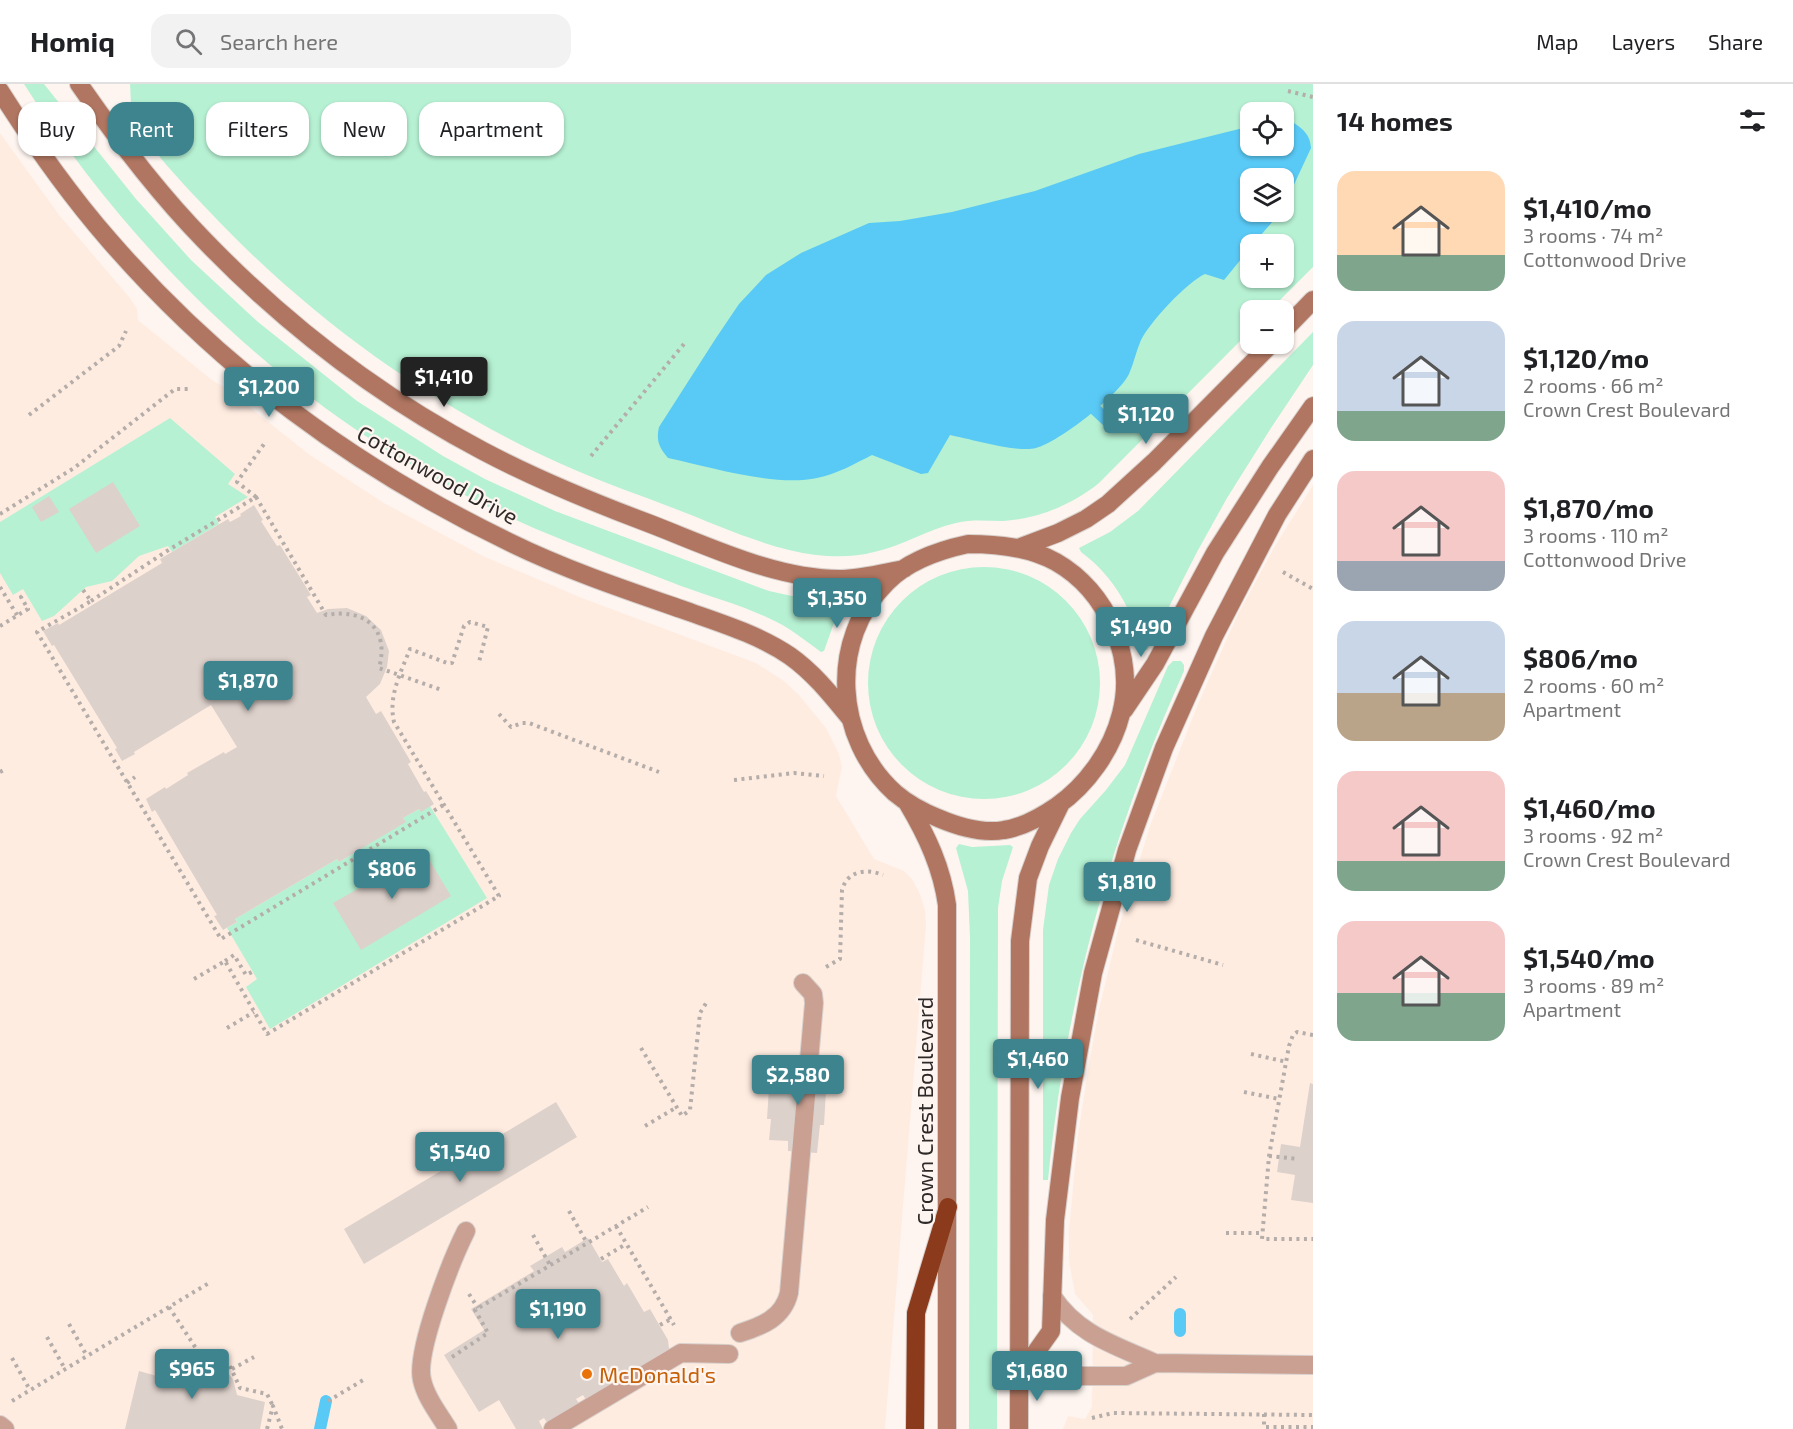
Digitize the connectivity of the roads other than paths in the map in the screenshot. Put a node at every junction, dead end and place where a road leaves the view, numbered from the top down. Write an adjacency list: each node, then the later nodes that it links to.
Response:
1 (79, 84): 9 (main road, Cottonwood Drive)
2 (0, 91): 11 (main road, Cottonwood Drive)
3 (1313, 300): 4 (main road)
4 (1294, 320)
5 (1260, 354): 8 (main road)
6 (1313, 406): 10 (main road)
7 (1313, 459): 17 (main road)
8 (1018, 548): 9 (main road); 10 (main road)
9 (904, 569): 11 (main road)
10 (1121, 715): 13 (main road)
11 (850, 718): 12 (main road)
12 (907, 802): 13 (main road); 15 (main road, Crown Crest Boulevard)
13 (1060, 804): 22 (main road)
14 (803, 983): 18 (street)
15 (948, 1207): 27 (highway); 28 (main road, Crown Crest Boulevard)
16 (466, 1231): 25 (street)
17 (1052, 1296): 20 (street); 22 (main road)
18 (740, 1334)
19 (729, 1354): 26 (street)
20 (1155, 1363): 21 (street); 22 (street)
21 (1313, 1365)
22 (1019, 1376): 29 (main road)
23 (0, 1425): 24 (street)
24 (5, 1429)
25 (448, 1429)
26 (553, 1429)
27 (915, 1429)
28 (947, 1429)
29 (1019, 1429)

